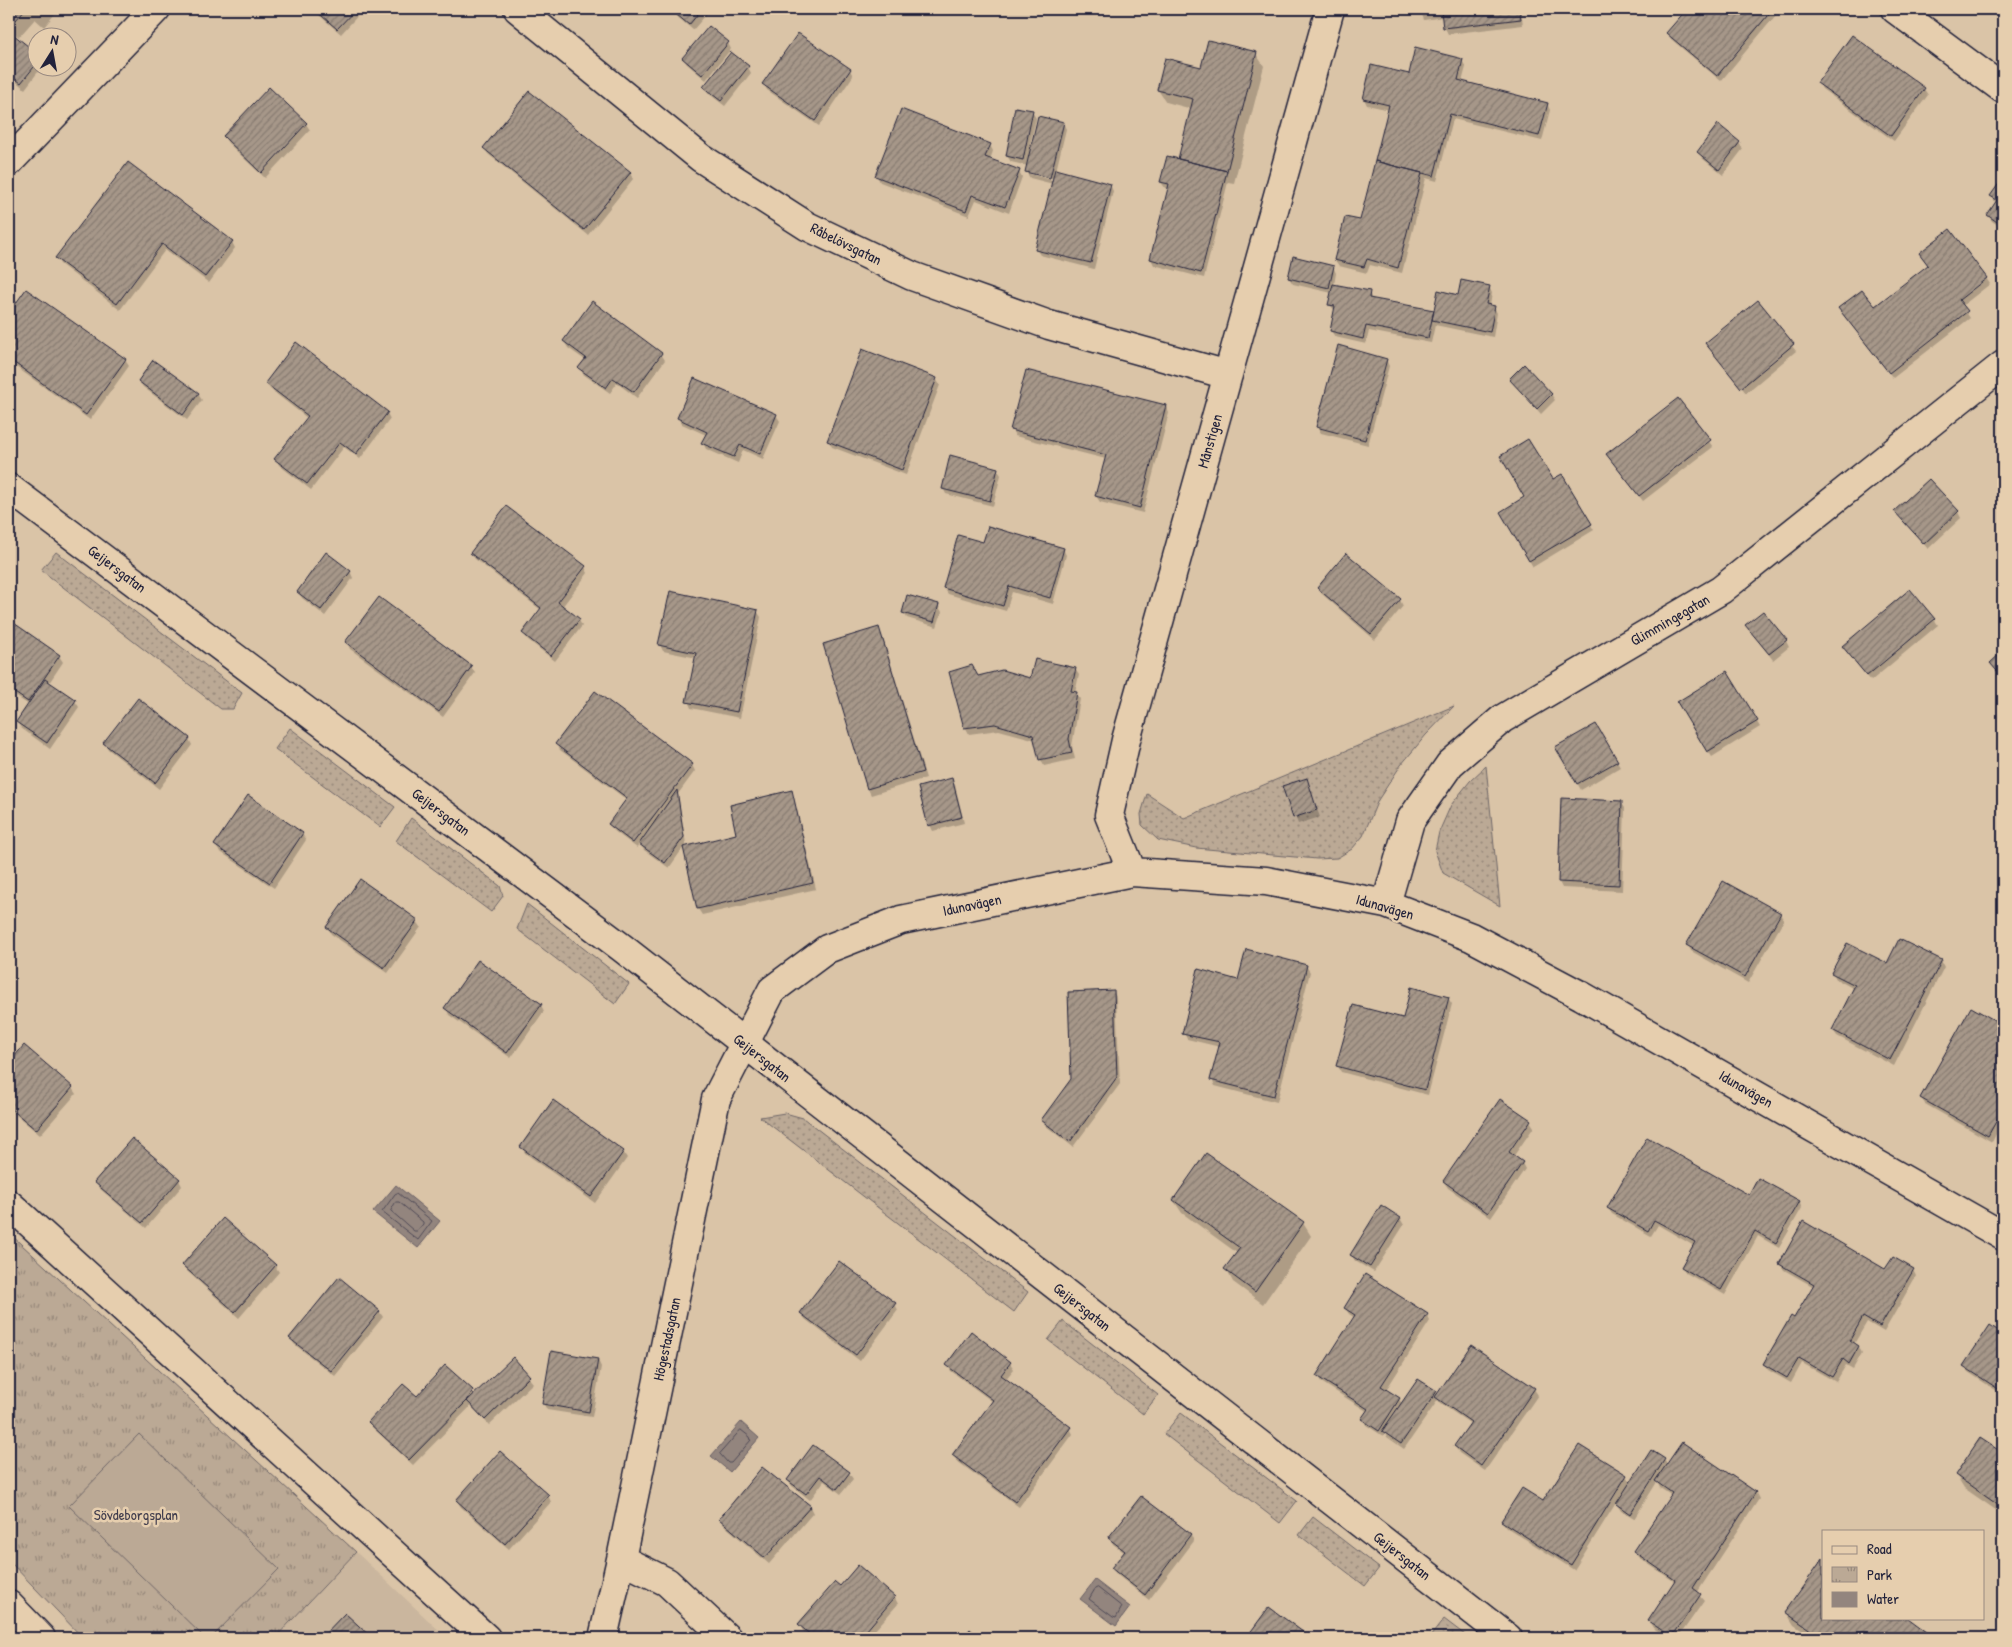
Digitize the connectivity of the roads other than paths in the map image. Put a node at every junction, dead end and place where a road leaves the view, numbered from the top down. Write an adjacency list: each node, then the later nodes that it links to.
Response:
1 (156, 9): 6 (street)
2 (518, 9): 8 (street, Råbelövsgatan)
3 (1330, 9): 8 (street, Månstigen)
4 (1895, 9): 5 (street)
5 (2003, 89)
6 (9, 162)
7 (2003, 365): 11 (street, Glimmingegatan)
8 (1228, 375): 10 (street, Månstigen)
9 (9, 488): 12 (street, Geijersgatan)
10 (1132, 872): 11 (street, Idunavägen); 12 (street, Idunavägen)
11 (1386, 904): 14 (street, Idunavägen)
12 (745, 1044): 15 (street, Högestadsgatan); 21 (street, Geijersgatan)
13 (9, 1204): 18 (street)
14 (1999, 1225)
15 (621, 1558): 19 (street, Högestadsgatan); 20 (street)
16 (9, 1605): 17 (street)
17 (41, 1638)
18 (486, 1638)
19 (602, 1638)
20 (727, 1638)
21 (1508, 1638)

